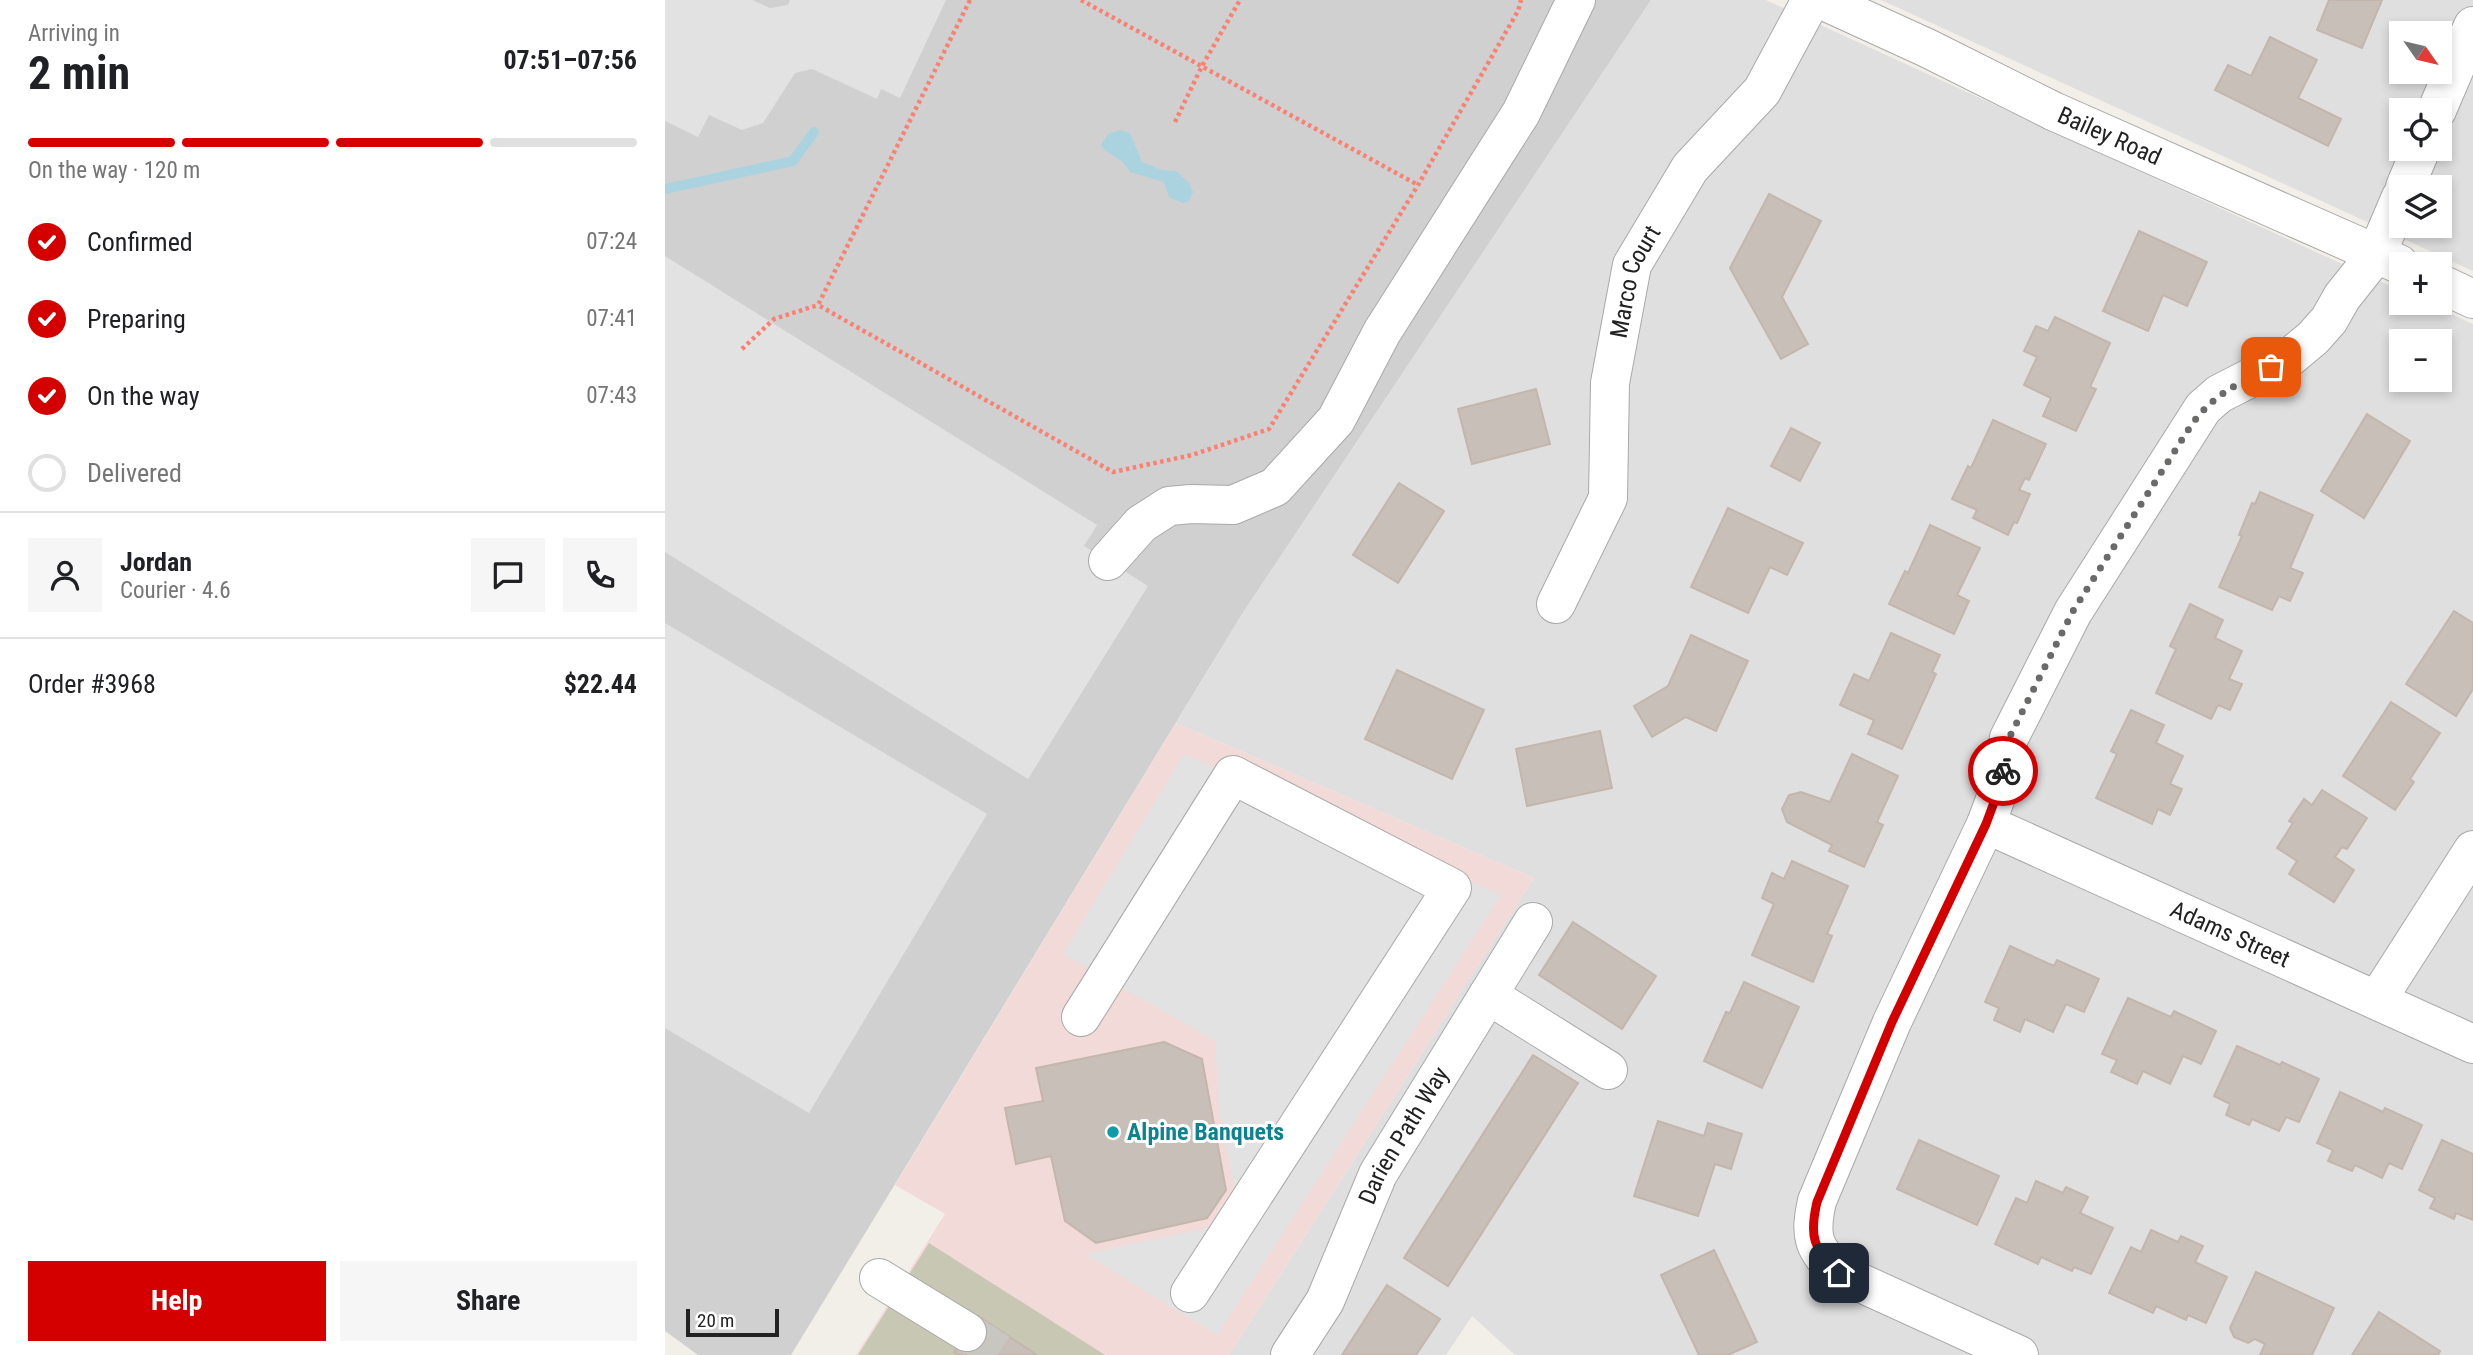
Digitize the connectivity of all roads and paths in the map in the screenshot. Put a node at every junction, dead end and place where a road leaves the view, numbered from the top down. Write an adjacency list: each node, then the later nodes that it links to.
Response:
1 (969, 0): 16 (path)
2 (1081, 0): 9 (path)
3 (1240, 0): 9 (path)
4 (1521, 0): 12 (path)
5 (1576, 0): 18 (street)
6 (1811, 0): 19 (street, Marco Court)
7 (1822, 0): 13 (street, Bailey Road)
8 (2473, 26): 10 (street)
9 (1202, 66): 11 (path); 12 (path)
10 (2442, 98)
11 (1175, 122)
12 (1418, 185): 16 (path)
13 (2389, 259): 20 (street)
14 (2452, 289): 15 (street)
15 (2473, 299)
16 (818, 305): 17 (path)
17 (742, 349)
18 (1108, 561)
19 (1556, 604)
20 (1986, 824): 24 (street, Adams Street); 32 (street)
21 (2473, 850): 24 (street)
22 (1533, 922): 23 (street, Darien Path Way)
23 (1488, 995): 27 (street); 31 (street, Darien Path Way)
24 (2377, 1000): 26 (street, Adams Street)
25 (1081, 1017): 29 (street)
26 (2473, 1044)
27 (1608, 1070)
28 (879, 1278): 30 (street)
29 (1190, 1293)
30 (967, 1332)
31 (1290, 1355)
32 (2019, 1355)

